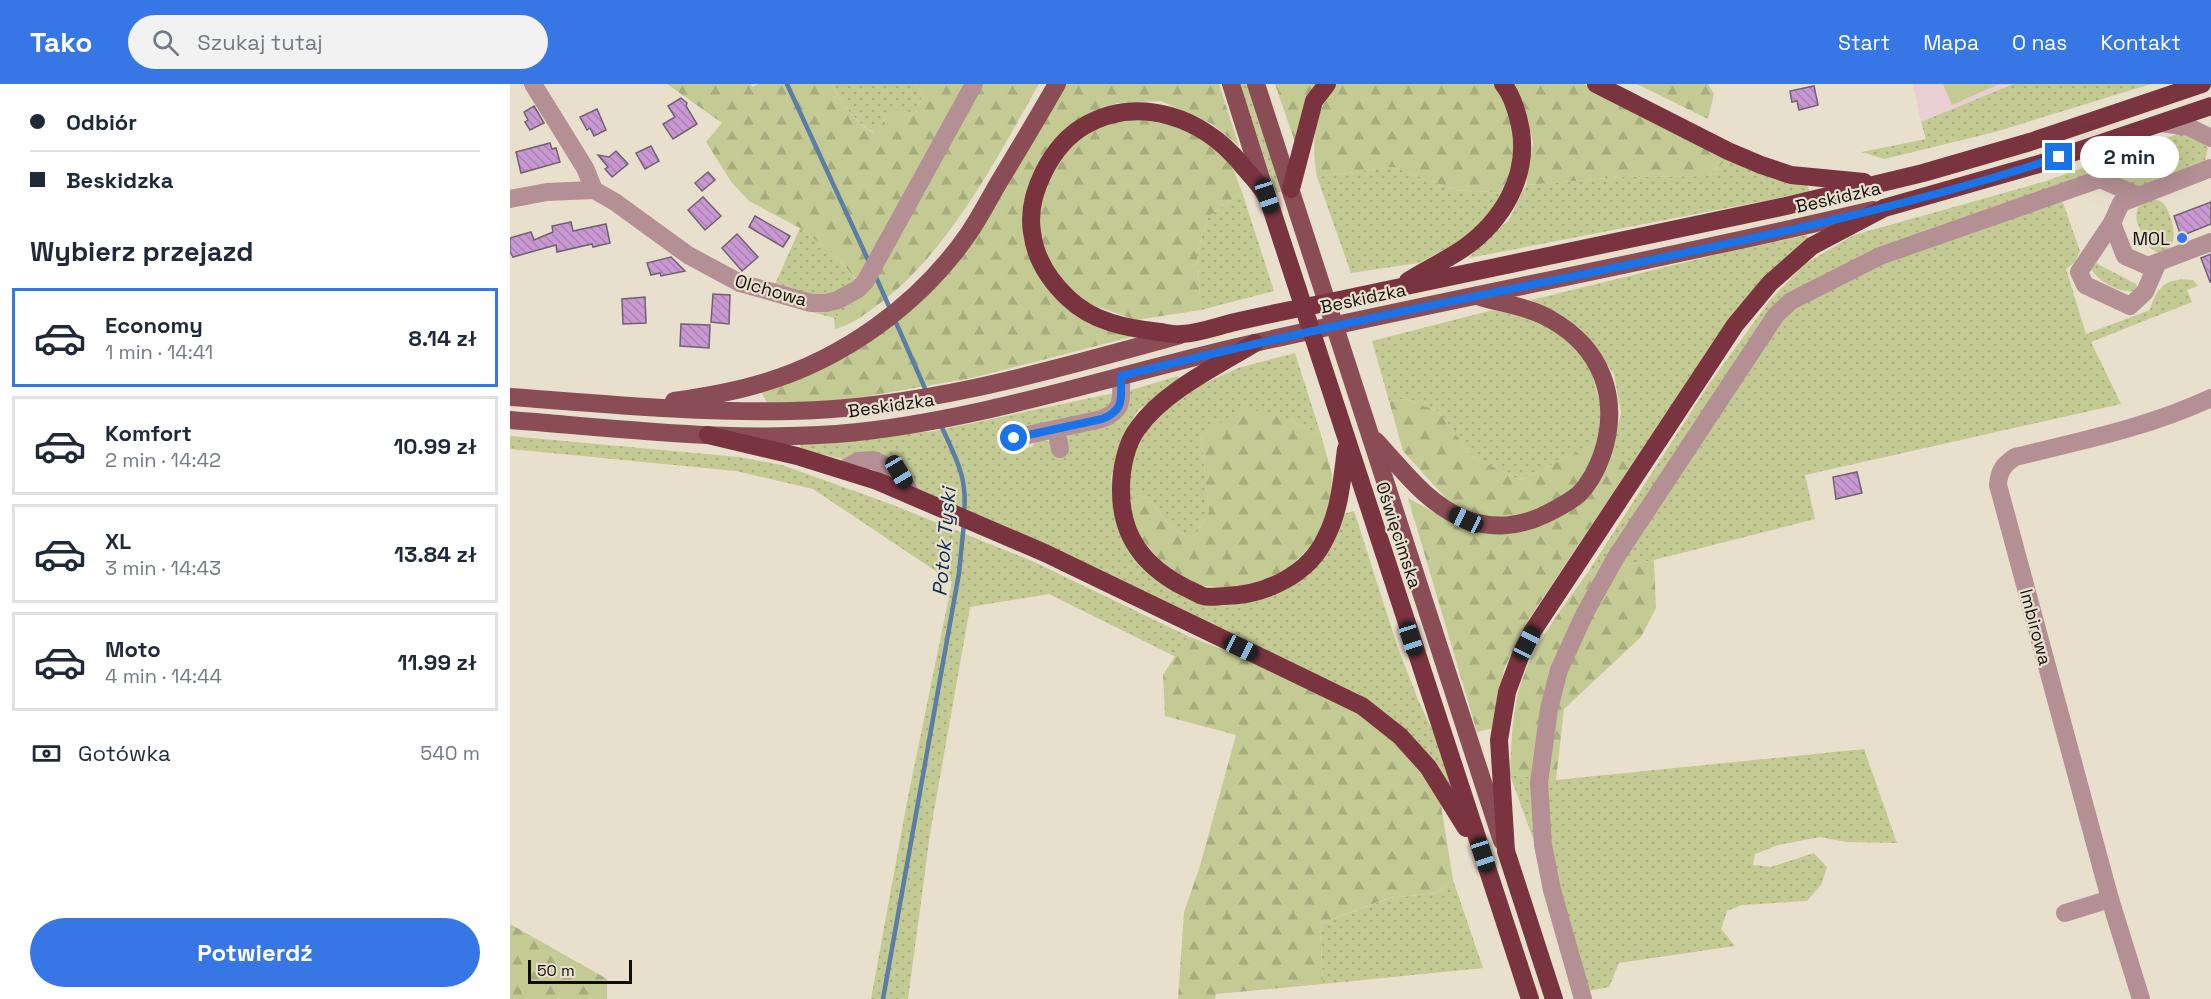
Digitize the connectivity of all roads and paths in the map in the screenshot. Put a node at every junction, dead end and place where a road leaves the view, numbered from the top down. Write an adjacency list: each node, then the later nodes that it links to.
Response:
1 (533, 84): 18 (street)
2 (974, 84): 18 (street, Olchowa)
3 (1057, 84): 33 (main road)
4 (1231, 84): 19 (main road, Oświęcimska)
5 (1256, 84): 17 (main road, Oświęcimska)
6 (1326, 84): 17 (highway)
7 (1503, 84): 26 (highway)
8 (1596, 84): 16 (highway)
9 (2180, 84): 11 (street)
10 (2202, 84): 11 (highway, Beskidzka)
11 (2161, 99): 16 (highway, Beskidzka)
12 (2211, 106): 13 (highway, Beskidzka)
13 (2161, 123): 14 (street); 22 (highway, Beskidzka)
14 (2211, 138)
15 (2211, 168): 20 (street)
16 (1879, 184): 26 (highway, Beskidzka)
17 (1291, 189): 37 (main road, Oświęcimska)
18 (594, 190): 21 (street)
19 (1267, 196): 28 (highway); 39 (highway, Oświęcimska)
20 (2139, 196): 23 (street); 47 (street)
21 (510, 199)
22 (1884, 208): 27 (main road, Beskidzka); 41 (highway)
23 (2112, 223): 25 (street); 25 (street)
24 (2211, 242): 25 (street)
25 (2158, 262)
26 (1395, 288): 28 (highway, Beskidzka)
27 (1476, 296): 29 (main road, Beskidzka); 37 (main road)
28 (1180, 335): 33 (main road, Beskidzka)
29 (1255, 343): 30 (main road, Beskidzka); 39 (highway)
30 (1121, 376): 35 (street); 36 (main road, Beskidzka)
31 (510, 397): 33 (main road, Beskidzka)
32 (2211, 398): 43 (street, Imbirowa)
33 (639, 406)
34 (510, 420): 36 (main road, Beskidzka)
35 (1056, 429): 38 (street); 40 (street)
36 (708, 435): 42 (highway)
37 (1372, 437): 41 (main road, Oświęcimska)
38 (1014, 438)
39 (1347, 444): 42 (highway, Oświęcimska)
40 (1060, 449)
41 (1506, 851): 46 (highway, Oświęcimska)
42 (1483, 855): 45 (highway, Oświęcimska)
43 (2110, 899): 44 (street); 48 (street, Imbirowa)
44 (2065, 913)
45 (1530, 999)
46 (1554, 999)
47 (1583, 999)
48 (2141, 999)

